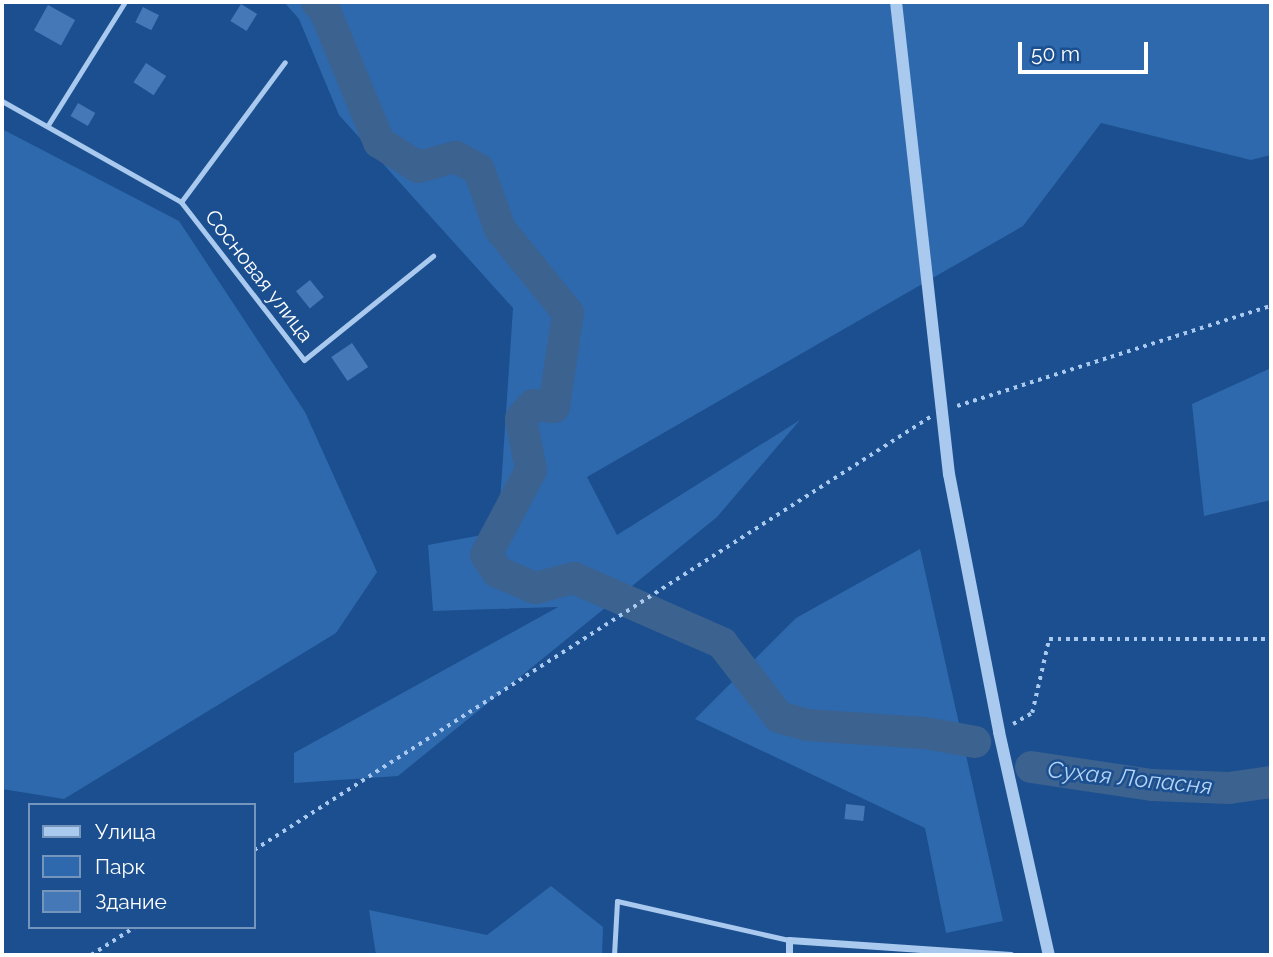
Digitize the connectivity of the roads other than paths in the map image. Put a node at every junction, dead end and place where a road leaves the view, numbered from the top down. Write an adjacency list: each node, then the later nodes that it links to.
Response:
1 (125, 2): 5 (lane)
2 (896, 2): 12 (street)
3 (285, 62): 6 (lane)
4 (2, 101): 5 (lane, Сосновая улица)
5 (48, 125): 6 (lane, Сосновая улица)
6 (180, 202): 7 (lane, Сосновая улица)
7 (433, 256)
8 (789, 940): 9 (lane); 10 (street); 11 (street)
9 (614, 955)
10 (789, 955)
11 (1010, 955)
12 (1049, 955)

